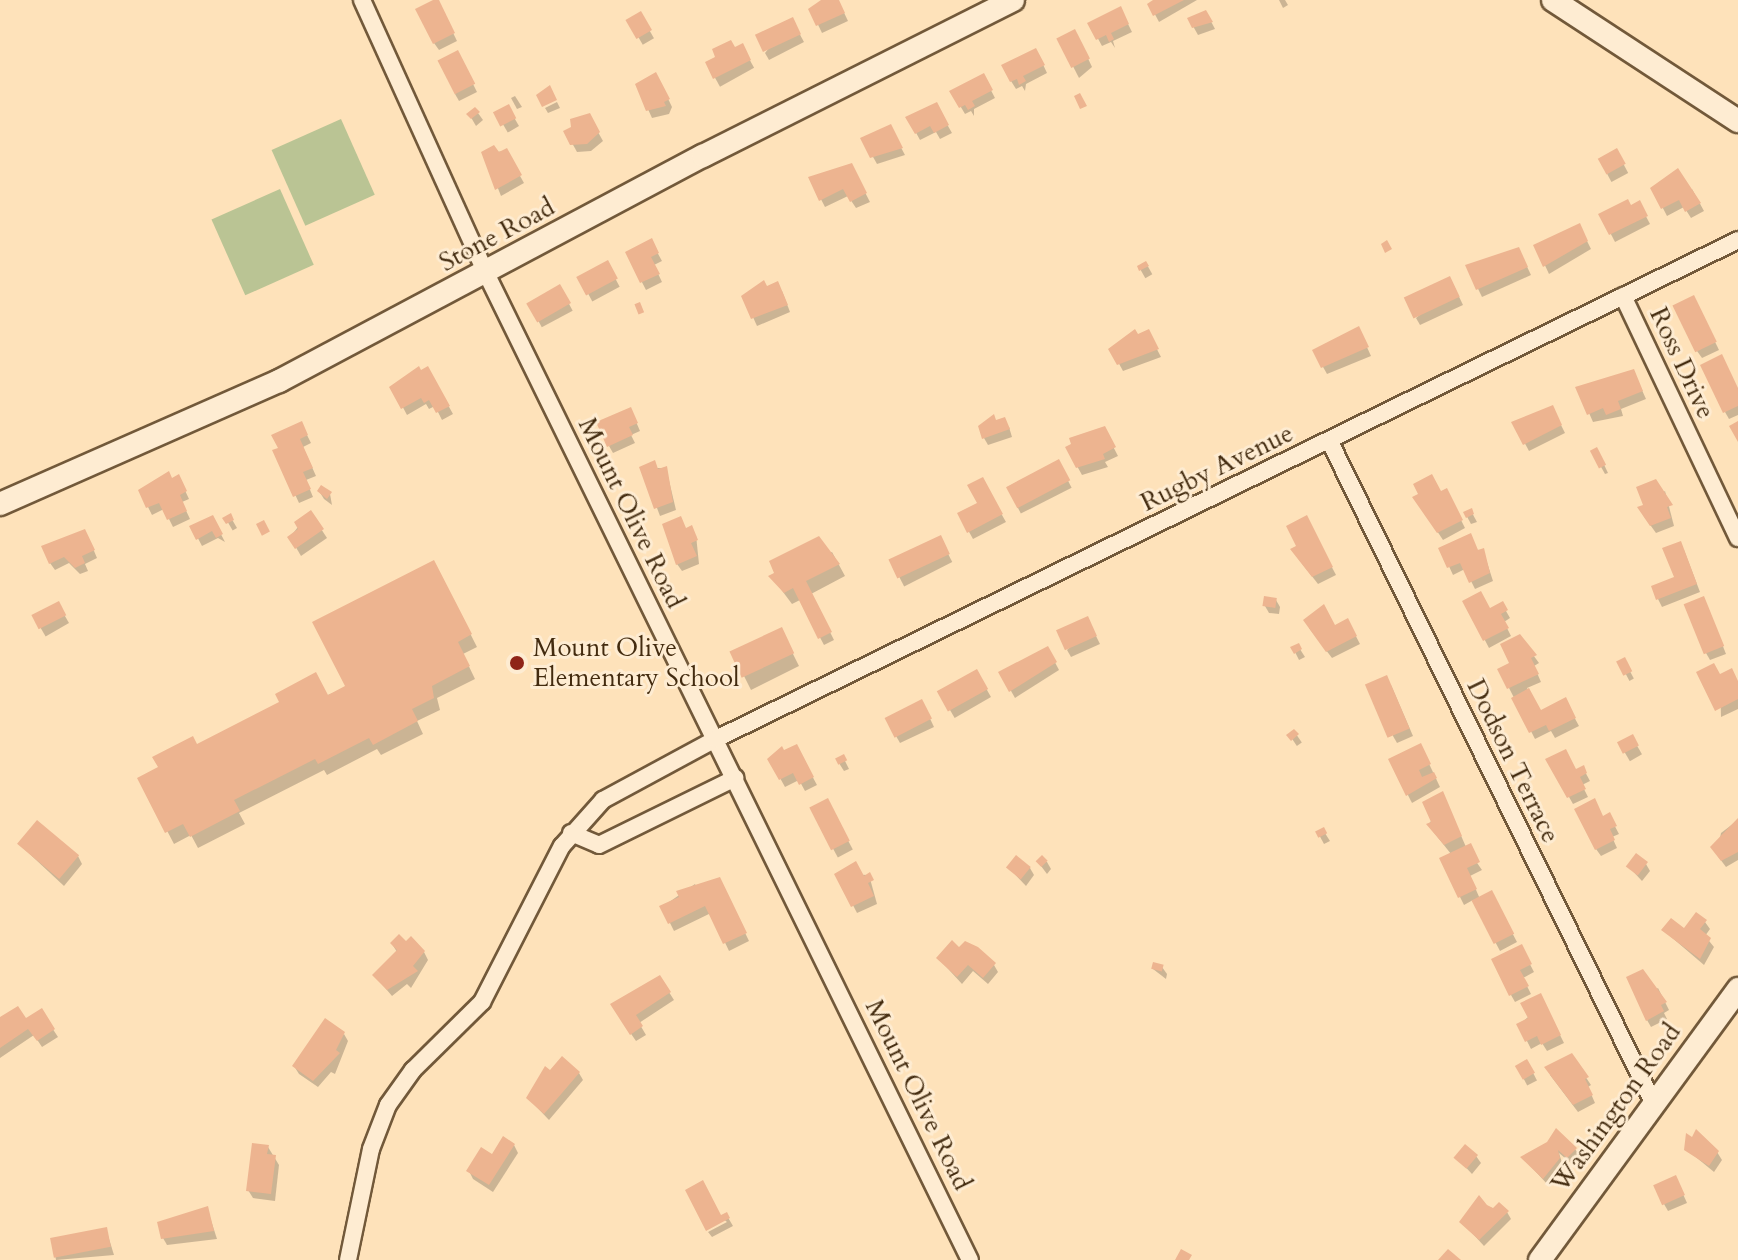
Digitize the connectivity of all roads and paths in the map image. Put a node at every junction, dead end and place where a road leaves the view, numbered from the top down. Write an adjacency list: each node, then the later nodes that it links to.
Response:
1 (362, 0): 6 (street, Mount Olive Road)
2 (1013, 0): 6 (street, Stone Road)
3 (1553, 0): 4 (street)
4 (1738, 121)
5 (1738, 240): 7 (street, Rugby Avenue)
6 (486, 273): 9 (street, Stone Road); 11 (street, Mount Olive Road)
7 (1623, 296): 8 (street, Rugby Avenue); 10 (street, Ross Drive)
8 (1329, 440): 11 (street, Rugby Avenue); 15 (street, Dodson Terrace)
9 (0, 504)
10 (1738, 538)
11 (716, 739): 12 (street, Mount Olive Road); 13 (street, Rugby Avenue)
12 (735, 778): 13 (street); 17 (street, Mount Olive Road)
13 (571, 833): 16 (street)
14 (1738, 989): 15 (street, Washington Road)
15 (1654, 1104): 18 (street, Washington Road)
16 (348, 1260)
17 (970, 1260)
18 (1540, 1260)

